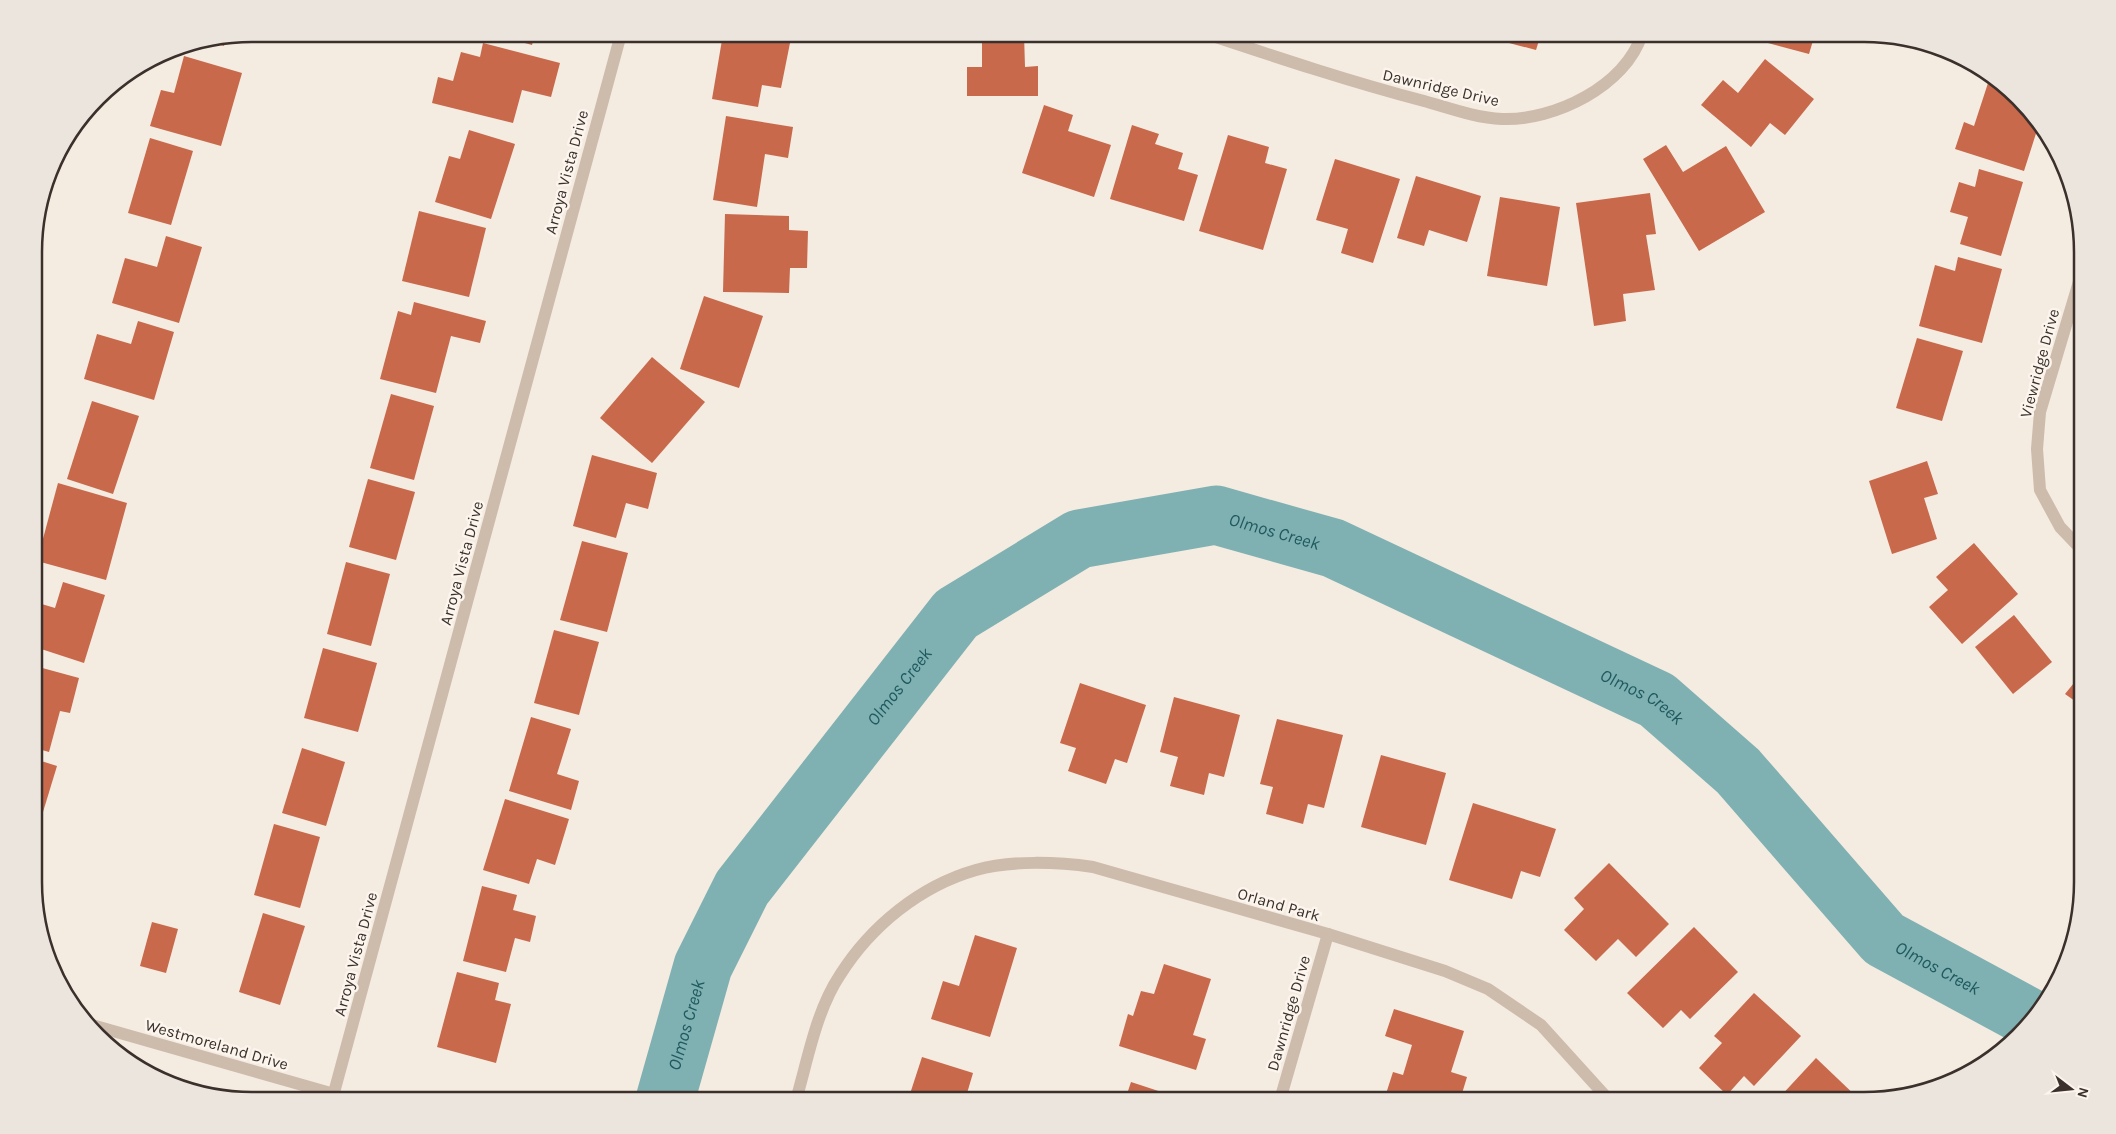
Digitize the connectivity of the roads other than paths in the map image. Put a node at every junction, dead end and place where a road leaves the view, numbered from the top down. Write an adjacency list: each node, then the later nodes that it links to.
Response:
1 (619, 42): 9 (street, Arroya Vista Drive)
2 (1231, 42): 3 (street, Dawnridge Drive)
3 (1640, 42)
4 (2074, 296): 5 (street, Viewridge Drive)
5 (2074, 542)
6 (1328, 934): 10 (street, Orland Park); 11 (street, Dawnridge Drive); 12 (street, Orland Park)
7 (102, 1028): 8 (street, Westmoreland Drive)
8 (316, 1092)
9 (334, 1092)
10 (798, 1092)
11 (1282, 1092)
12 (1602, 1092)

